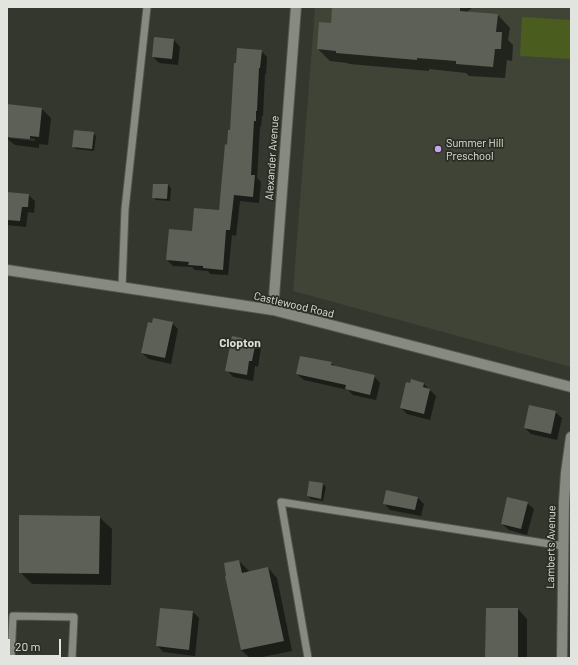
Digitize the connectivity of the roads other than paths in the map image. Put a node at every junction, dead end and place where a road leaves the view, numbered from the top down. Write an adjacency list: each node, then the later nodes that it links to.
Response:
1 (147, 7): 4 (lane)
2 (296, 7): 5 (street, Alexander Avenue)
3 (7, 270): 4 (street, Castlewood Road)
4 (122, 288): 5 (street, Castlewood Road)
5 (273, 310): 6 (street, Castlewood Road)
6 (571, 387)
7 (571, 437): 8 (street, Lamberts Avenue)
8 (563, 546): 11 (lane); 12 (street, Lamberts Avenue)
9 (11, 658): 10 (lane)
10 (72, 658)
11 (308, 658)
12 (562, 658)

